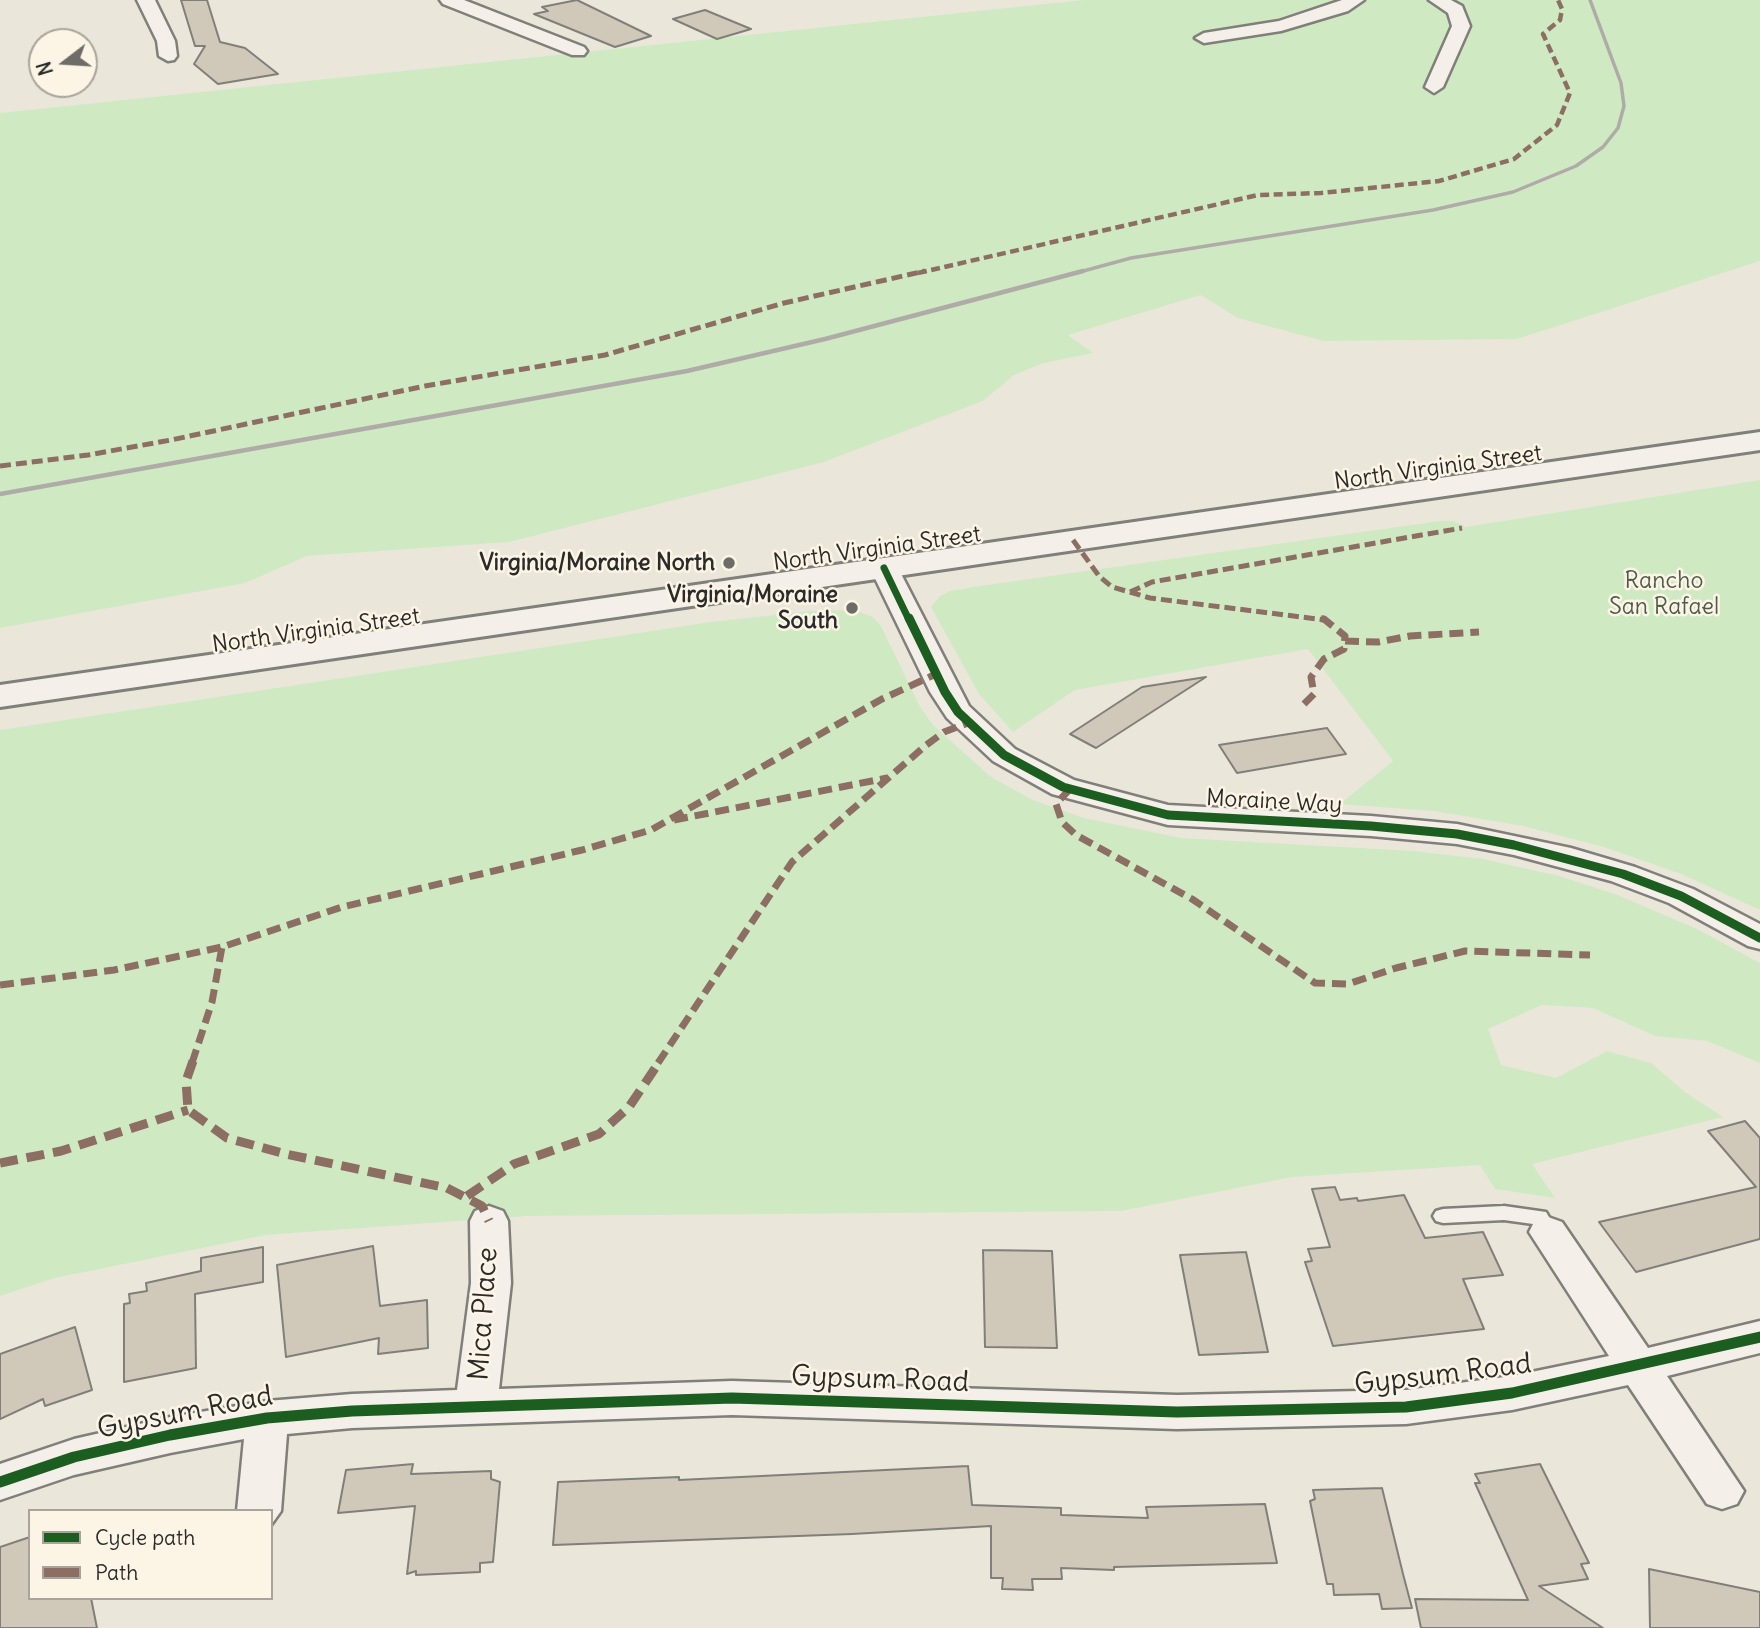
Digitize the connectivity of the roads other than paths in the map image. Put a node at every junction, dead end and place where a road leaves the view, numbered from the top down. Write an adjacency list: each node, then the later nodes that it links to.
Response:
1 (146, 0): 7 (street)
2 (449, 0): 6 (street)
3 (1355, 0): 5 (street)
4 (1438, 0): 8 (street)
5 (1204, 38)
6 (578, 51)
7 (168, 56)
8 (1433, 87)
9 (1760, 441): 10 (main road, North Virginia Street)
10 (884, 568): 11 (main road, North Virginia Street); 12 (street, Moraine Way)
11 (0, 696)
12 (1760, 938)
13 (1443, 1216): 15 (lane)
14 (489, 1220): 18 (street, Mica Place)
15 (1548, 1233): 17 (street)
16 (1760, 1336): 17 (street, Gypsum Road)
17 (1636, 1367): 18 (street, Gypsum Road); 21 (street)
18 (476, 1408): 19 (street, Gypsum Road)
19 (267, 1419): 20 (street, Gypsum Road); 22 (street, Gypsum Road)
20 (0, 1482)
21 (1722, 1491)
22 (259, 1509)

